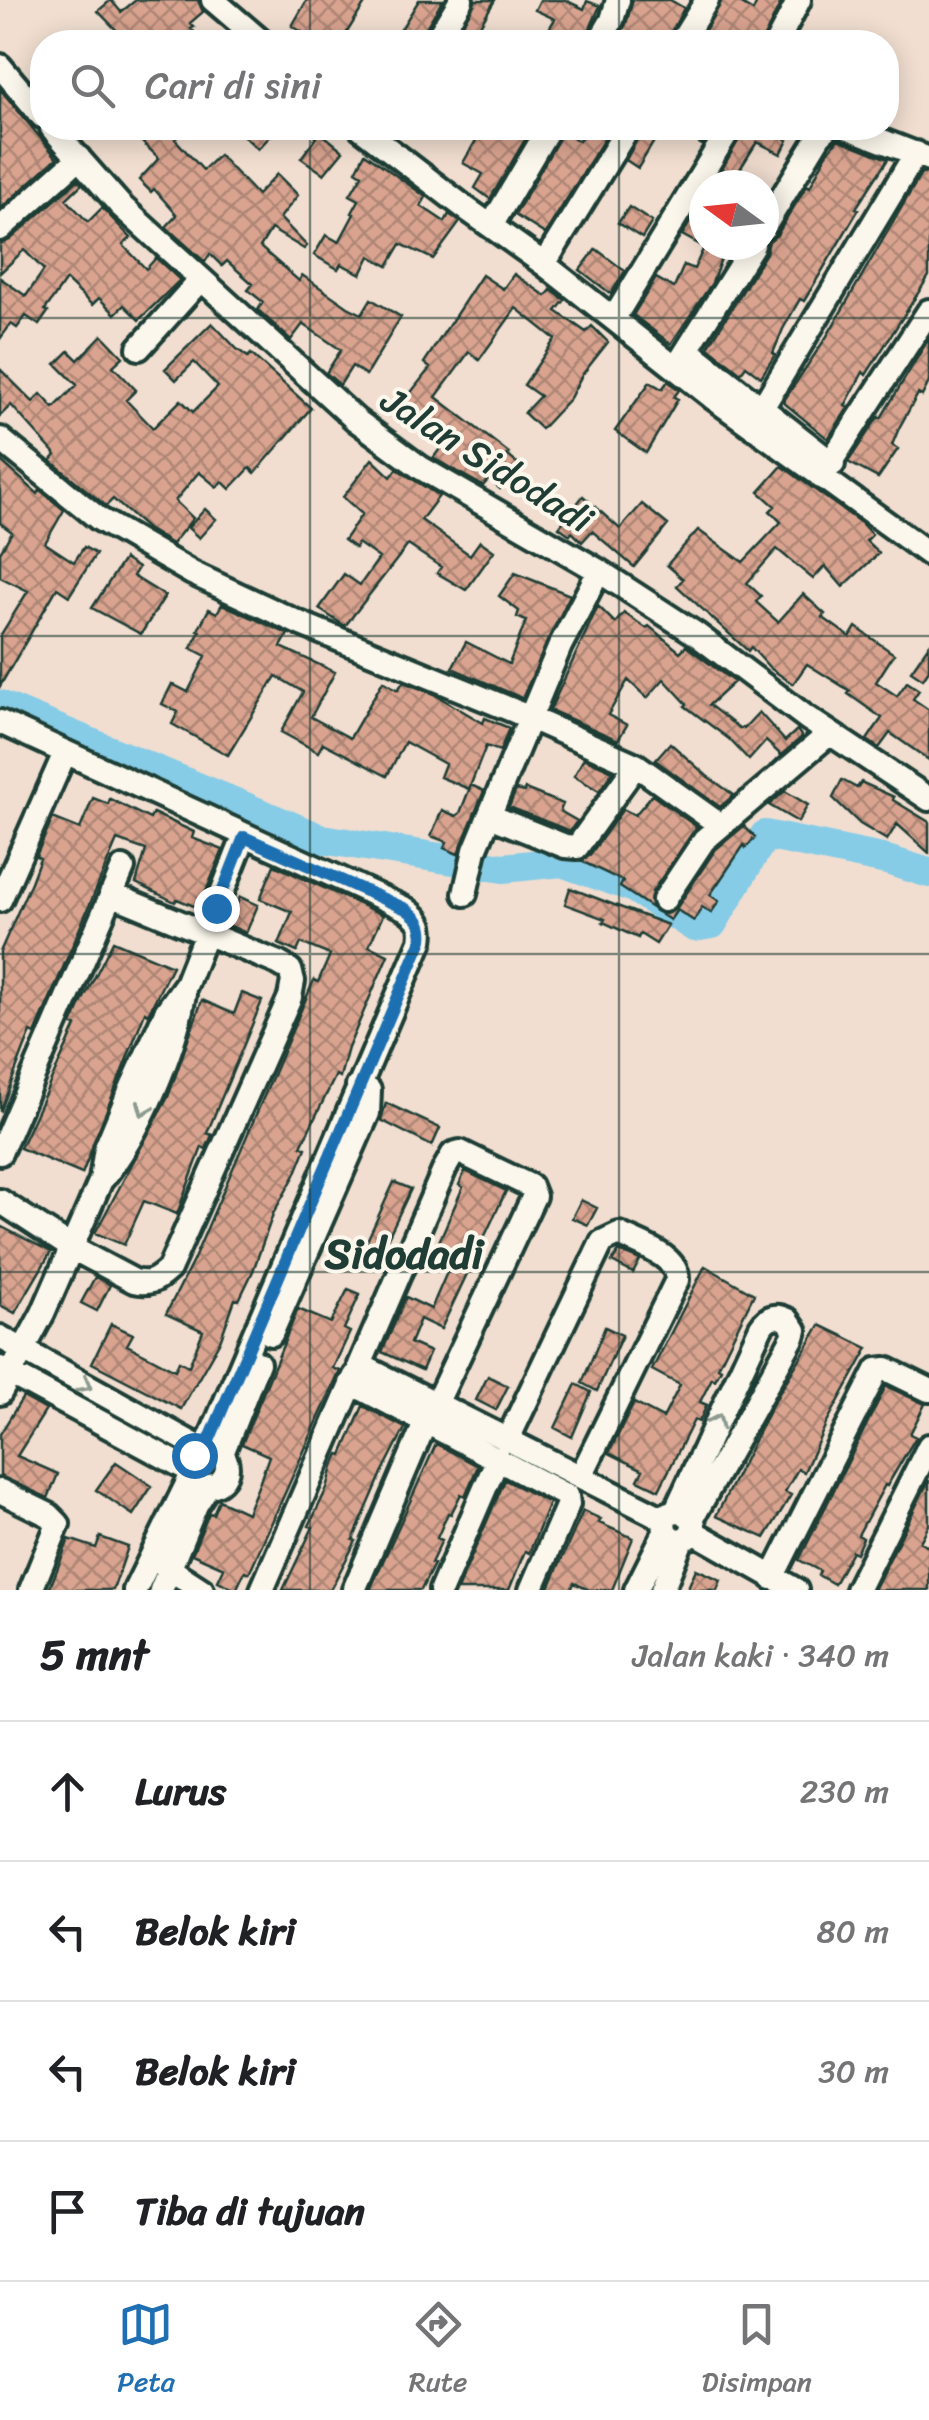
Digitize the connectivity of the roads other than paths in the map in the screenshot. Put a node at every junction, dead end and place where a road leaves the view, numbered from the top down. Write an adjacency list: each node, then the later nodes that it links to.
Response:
1 (213, 0): 6 (street)
2 (461, 0): 7 (street)
3 (618, 0): 8 (street)
4 (708, 0): 9 (street)
5 (798, 0): 10 (street)
6 (248, 30)
7 (442, 30)
8 (606, 30)
9 (689, 30)
10 (783, 30)
11 (0, 66): 12 (street)
12 (30, 102)
13 (63, 140): 21 (street, Jalan Sidodadi)
14 (384, 140): 23 (street)
15 (542, 140): 23 (street)
16 (621, 140): 26 (street)
17 (723, 140): 29 (street)
18 (817, 140): 22 (street)
19 (881, 140): 20 (street)
20 (923, 156): 32 (street)
21 (79, 158): 24 (street); 27 (street, Jalan Sidodadi)
22 (779, 203)
23 (491, 226): 26 (street)
24 (0, 228)
25 (745, 260): 31 (street)
26 (544, 264): 29 (street)
27 (200, 280): 30 (street); 36 (street, Jalan Sidodadi)
28 (929, 311): 34 (street)
29 (614, 318): 31 (street)
30 (140, 348)
31 (682, 359): 32 (street); 34 (street)
32 (762, 408): 34 (street)
33 (0, 438): 37 (street)
34 (827, 471): 35 (street)
35 (926, 545)
36 (600, 571): 37 (street); 39 (street, Jalan Sidodadi)
37 (532, 718): 41 (street); 43 (street)
38 (0, 722): 40 (street)
39 (828, 734): 42 (street, Jalan Sidodadi); 44 (street)
40 (65, 754): 45 (street); 49 (street)
41 (636, 765): 43 (street); 44 (street)
42 (929, 799)
43 (490, 816): 47 (street)
44 (720, 826): 50 (street)
45 (244, 837): 51 (street); 62 (street)
46 (123, 868): 48 (street)
47 (470, 873)
48 (112, 894): 51 (street); 52 (street)
49 (0, 900)
50 (664, 900)
51 (207, 935): 54 (street); 54 (street)
52 (0, 1153)
53 (0, 1201): 54 (street)
54 (72, 1248): 56 (street)
55 (0, 1337): 56 (street)
56 (24, 1352): 57 (street); 62 (street, one-way to 62)
57 (4, 1378): 64 (street)
58 (929, 1390): 68 (street)
59 (431, 1412): 59 (street); 61 (street); 73 (street); 74 (street)
60 (929, 1446): 80 (street)
61 (503, 1448): 63 (street); 63 (street); 75 (street); 76 (street)
62 (210, 1450): 64 (street); 64 (street)
63 (581, 1476): 66 (street)
64 (196, 1477): 67 (street); 69 (street)
65 (0, 1491): 70 (street)
66 (679, 1525): 66 (street, one-way to 66); 68 (street); 77 (street); 78 (street)
67 (150, 1555): 69 (street); 71 (street)
68 (772, 1578): 79 (street)
69 (165, 1580): 72 (street)
70 (31, 1590)
71 (136, 1590)
72 (202, 1590)
73 (262, 1590)
74 (354, 1590)
75 (442, 1590)
76 (531, 1590)
77 (636, 1590)
78 (662, 1590)
79 (796, 1590)
80 (857, 1590)

